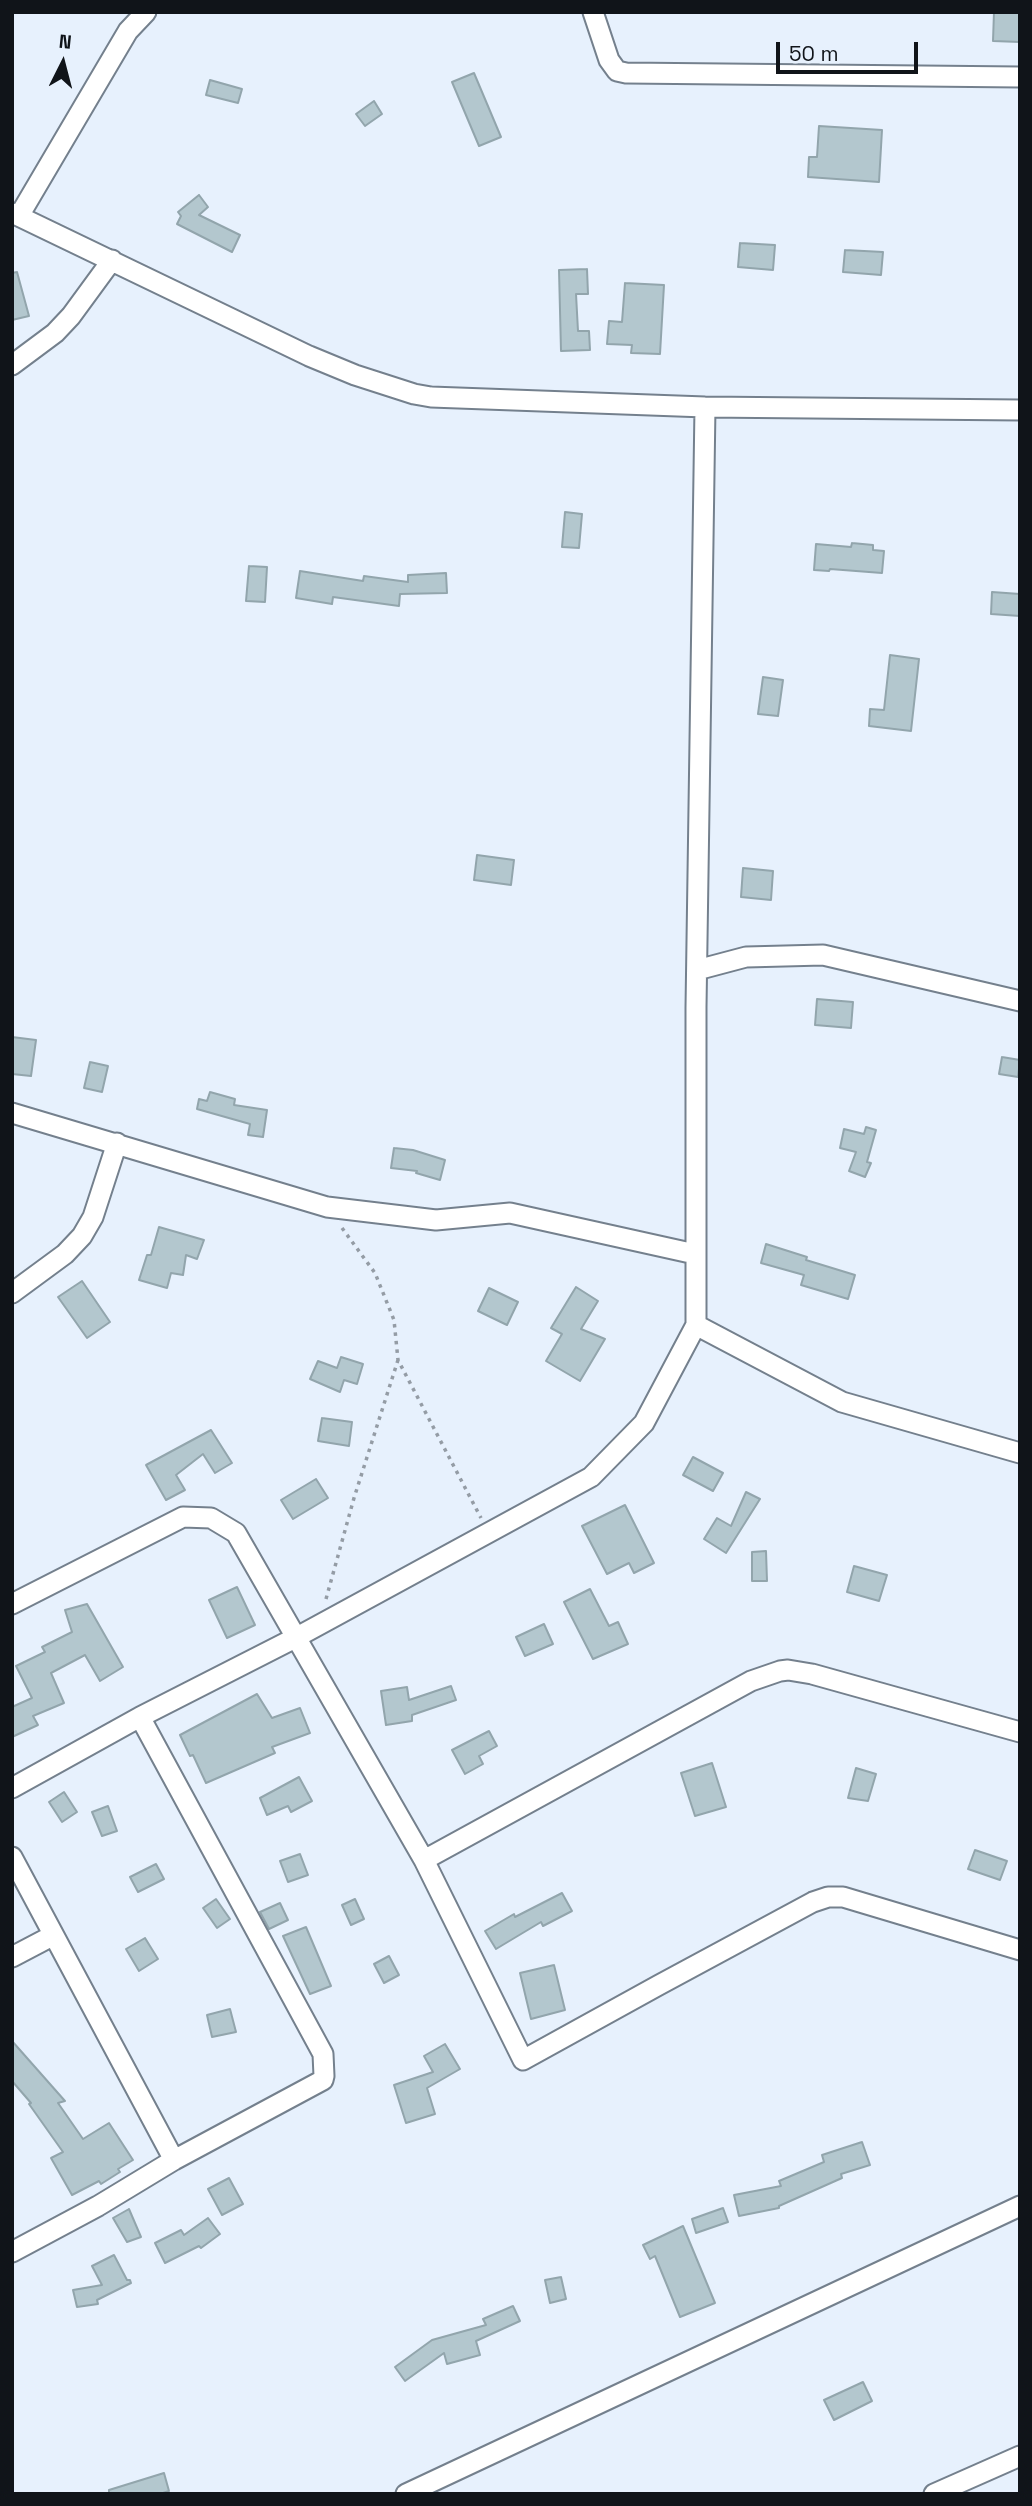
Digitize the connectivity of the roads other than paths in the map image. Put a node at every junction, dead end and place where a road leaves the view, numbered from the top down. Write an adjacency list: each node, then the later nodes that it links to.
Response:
1 (146, 12): 4 (street)
2 (593, 12): 3 (street)
3 (1020, 77)
4 (16, 214): 5 (street)
5 (112, 260): 6 (street); 7 (street)
6 (12, 365)
7 (705, 407): 8 (street); 9 (street)
8 (1020, 410)
9 (697, 970): 10 (street); 13 (street)
10 (1020, 1001)
11 (12, 1113): 12 (street)
12 (117, 1143): 13 (street); 14 (street)
13 (695, 1254): 15 (street)
14 (12, 1293)
15 (696, 1325): 16 (street); 18 (street)
16 (1020, 1453)
17 (12, 1604): 18 (street)
18 (297, 1637): 19 (street); 23 (street)
19 (140, 1717): 21 (street); 27 (street)
20 (1020, 1732): 23 (street)
21 (12, 1788)
22 (12, 1857): 24 (street)
23 (424, 1860): 25 (street)
24 (52, 1936): 26 (street); 27 (street)
25 (1020, 1950)
26 (12, 1957)
27 (174, 2160): 29 (street)
28 (1020, 2206): 31 (street)
29 (12, 2252)
30 (1020, 2456): 33 (street)
31 (431, 2488): 32 (street)
32 (406, 2494)
33 (933, 2494)

